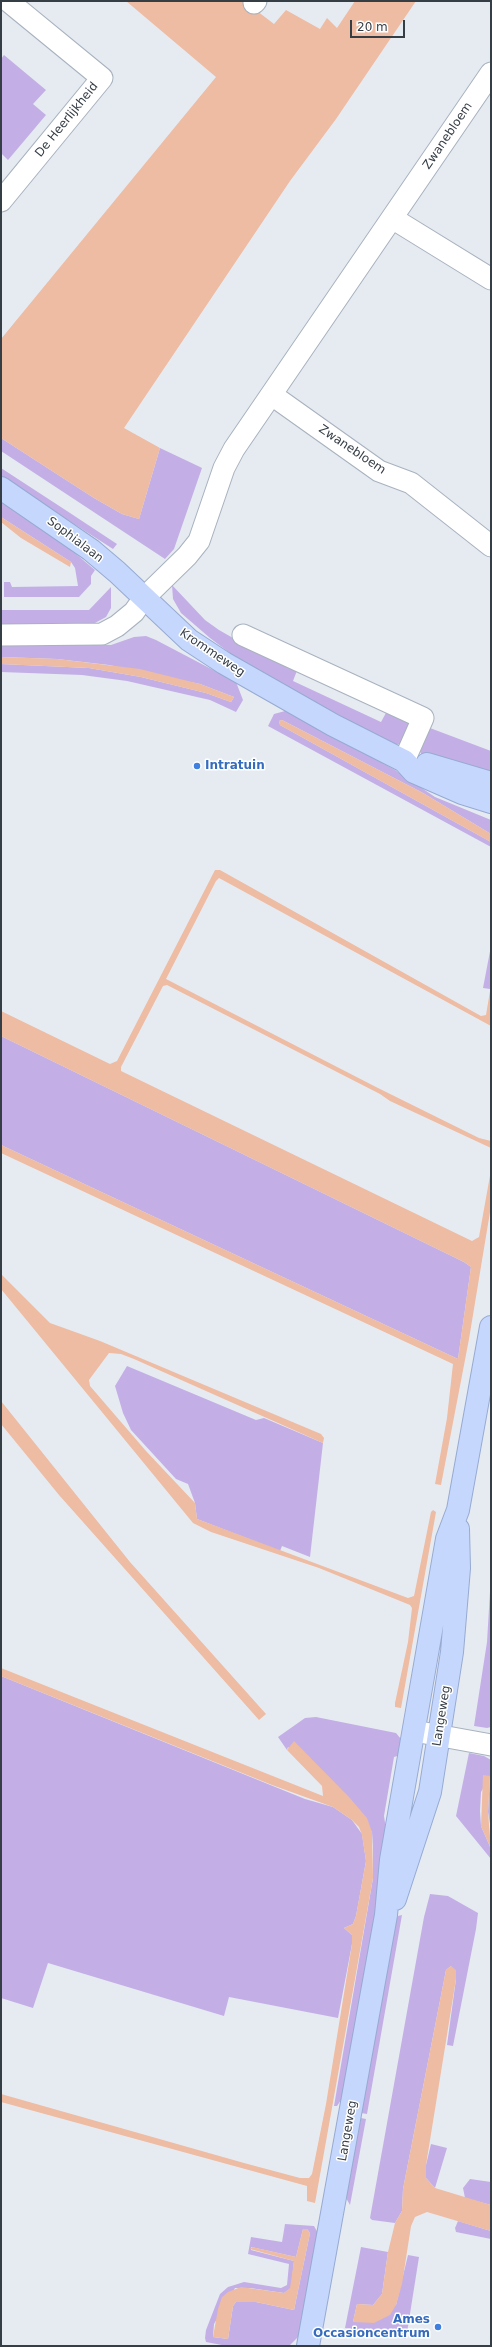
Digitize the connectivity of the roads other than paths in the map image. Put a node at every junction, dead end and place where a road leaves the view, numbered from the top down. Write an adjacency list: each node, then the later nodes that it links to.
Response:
1 (8, 1): 3 (street, De Heerlijkheid)
2 (491, 73): 4 (street, Zwanebloem)
3 (1, 201)
4 (392, 218): 5 (street); 6 (street, Zwanebloem)
5 (491, 279)
6 (272, 395): 8 (street, Zwanebloem); 9 (street, Zwanebloem)
7 (1, 488): 9 (main road, Sophialaan)
8 (491, 546)
9 (144, 598): 10 (street); 12 (main road, Krommeweg)
10 (1, 635)
11 (243, 635): 12 (street)
12 (404, 762): 13 (main road, Krommeweg); 14 (main road, Krommeweg)
13 (491, 783)
14 (491, 802)
15 (491, 1327): 16 (main road, Langeweg)
16 (458, 1510): 17 (main road, Langeweg); 18 (main road, Langeweg)
17 (414, 1731): 18 (street); 20 (main road, Langeweg)
18 (439, 1736): 19 (street); 20 (main road, Langeweg)
19 (491, 1745)
20 (386, 1915): 21 (main road, Langeweg)
21 (308, 2346)

